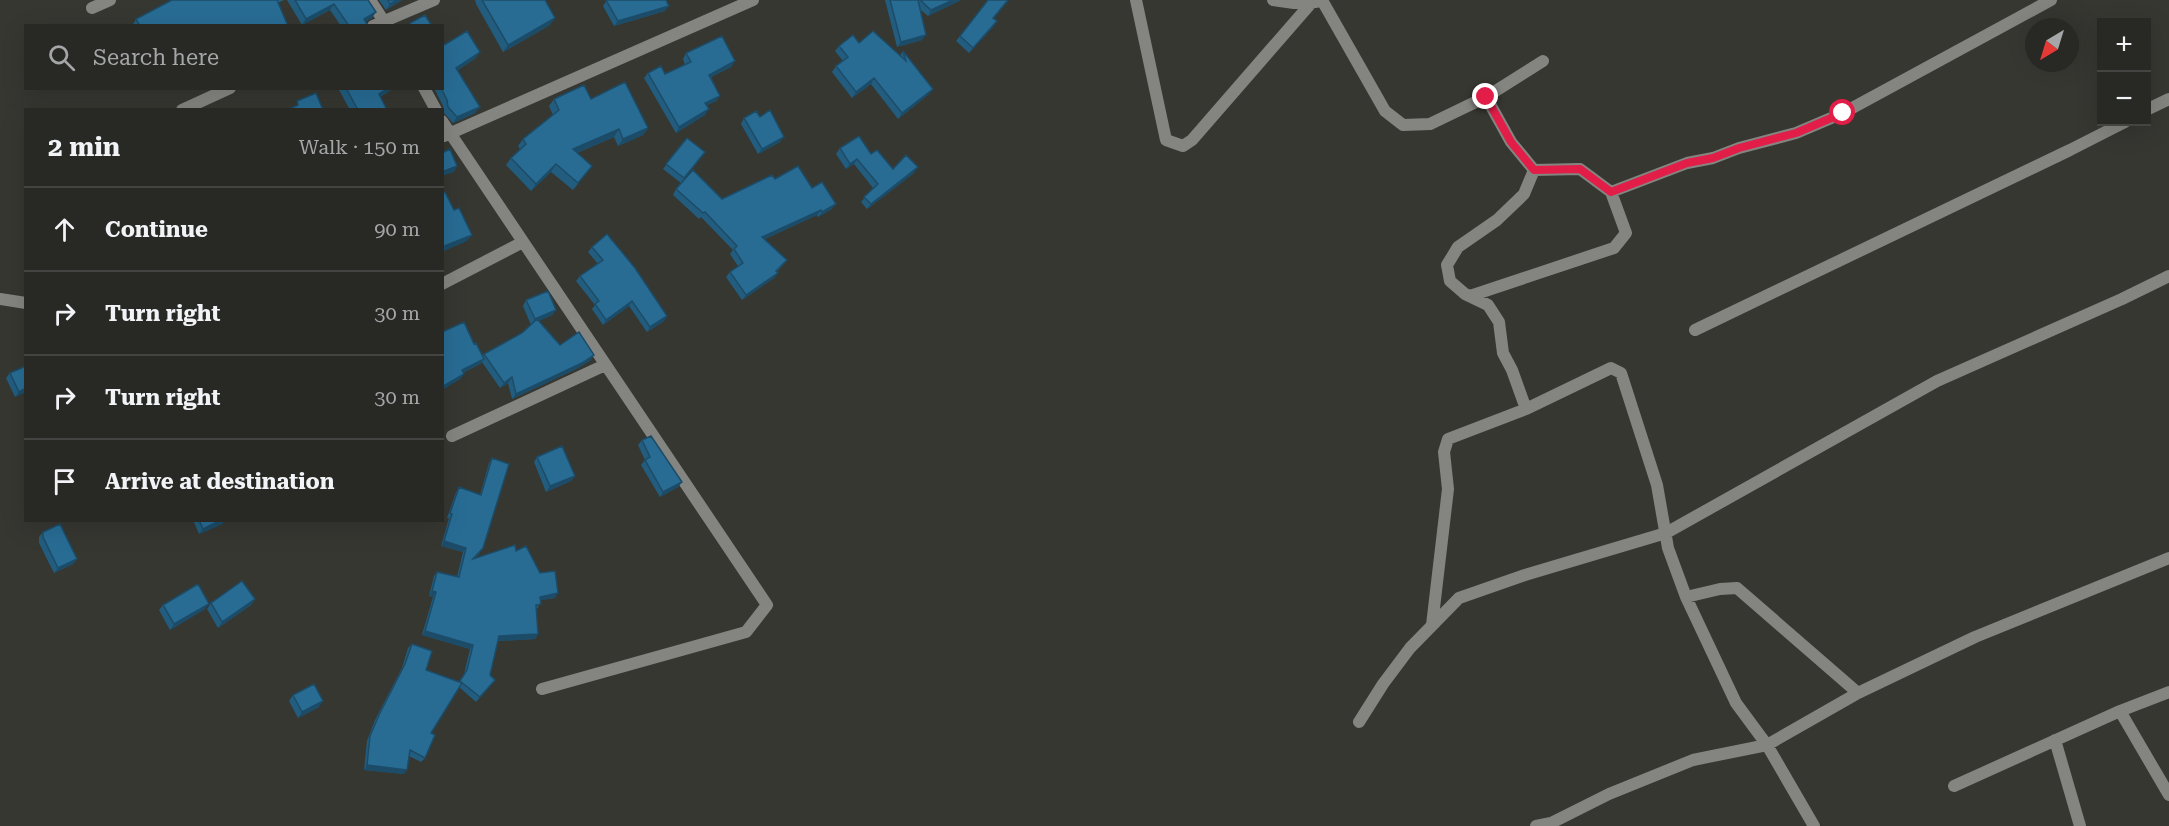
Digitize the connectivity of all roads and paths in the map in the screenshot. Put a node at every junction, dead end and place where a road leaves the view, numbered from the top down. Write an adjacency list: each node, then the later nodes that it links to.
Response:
1 (110, 0): 9 (street)
2 (370, 0): 10 (street)
3 (434, 0): 10 (street)
4 (753, 0): 20 (street)
5 (1136, 0): 8 (street)
6 (1273, 0): 8 (street)
7 (2051, 0): 22 (street)
8 (1320, 1): 14 (street)
9 (92, 8)
10 (382, 24)
11 (1543, 61): 14 (street)
12 (226, 90): 16 (street)
13 (425, 90): 17 (street)
14 (1486, 97): 21 (street)
15 (2169, 99): 18 (street)
16 (186, 108)
17 (435, 108)
18 (2151, 108)
19 (2117, 126): 29 (street)
20 (446, 135): 23 (street)
21 (1534, 170): 22 (street); 26 (street)
22 (1611, 192): 26 (street)
23 (523, 242): 25 (street); 30 (street)
24 (2169, 276): 33 (street)
25 (444, 283)
26 (1470, 296): 31 (street)
27 (0, 299): 28 (street)
28 (24, 303)
29 (1695, 330)
30 (605, 364): 32 (street); 37 (street)
31 (1526, 409): 33 (street); 36 (street)
32 (452, 436)
33 (1666, 533): 35 (street); 36 (street)
34 (2169, 558): 39 (street)
35 (1686, 597): 39 (street); 43 (street)
36 (1432, 626): 41 (street)
37 (542, 689)
38 (2169, 692): 40 (street)
39 (1858, 693): 43 (street)
40 (2120, 711): 42 (street); 45 (street)
41 (1359, 722)
42 (2055, 741): 44 (street); 49 (street)
43 (1767, 745): 46 (street); 48 (street)
44 (1954, 786)
45 (2169, 795)
46 (1551, 824): 47 (street)
47 (1536, 826)
48 (1814, 826)
49 (2080, 826)

